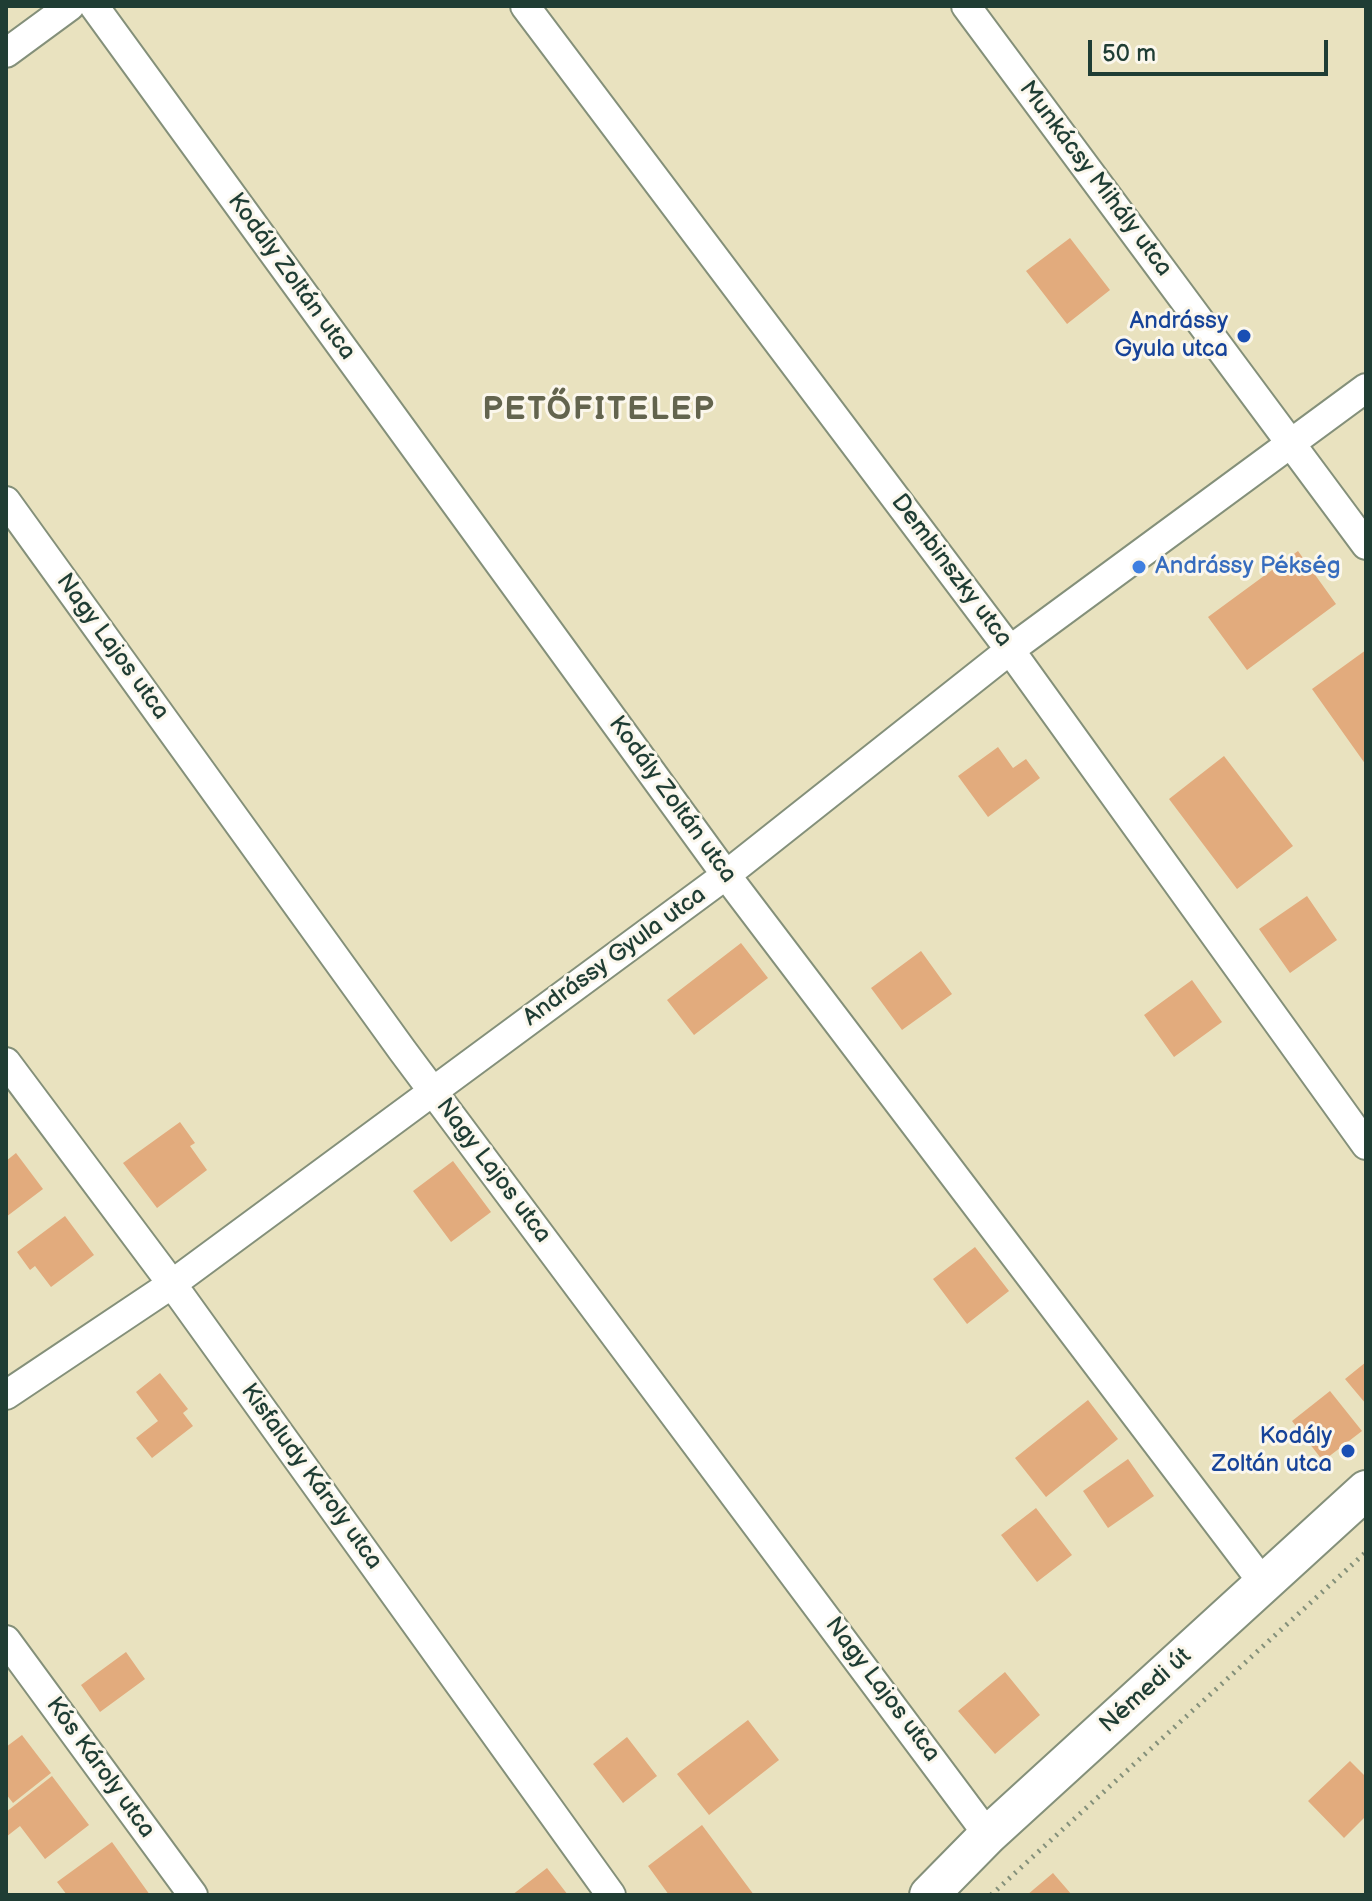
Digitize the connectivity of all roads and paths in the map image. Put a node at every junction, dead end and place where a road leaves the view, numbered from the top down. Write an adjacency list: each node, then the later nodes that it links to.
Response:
1 (70, 6): 5 (street)
2 (94, 6): 11 (street, Kodály Zoltán utca)
3 (525, 6): 10 (street, Dembinszky utca)
4 (966, 6): 7 (street, Munkácsy Mihály utca)
5 (6, 53)
6 (1366, 388): 7 (street, Andrássy Gyula utca)
7 (1292, 443): 9 (street, Munkácsy Mihály utca); 10 (street, Andrássy Gyula utca)
8 (6, 501): 13 (street, Nagy Lajos utca)
9 (1366, 545)
10 (1010, 650): 11 (street, Andrássy Gyula utca); 14 (street, Dembinszky utca)
11 (726, 875): 13 (street, Andrássy Gyula utca); 19 (street, Kodály Zoltán utca)
12 (6, 1062): 15 (street, Kisfaludy Károly utca)
13 (433, 1091): 15 (street, Andrássy Gyula utca); 21 (street, Nagy Lajos utca)
14 (1366, 1145)
15 (172, 1284): 16 (street, Andrássy Gyula utca); 23 (street, Kisfaludy Károly utca)
16 (6, 1395)
17 (1366, 1490): 19 (main road, Némedi út)
18 (1366, 1552): 25 (path)
19 (1264, 1584): 21 (main road, Némedi út)
20 (6, 1640): 22 (street, Kós Károly utca)
21 (988, 1835): 24 (main road, Némedi út)
22 (193, 1895)
23 (611, 1895)
24 (929, 1895)
25 (991, 1895)

